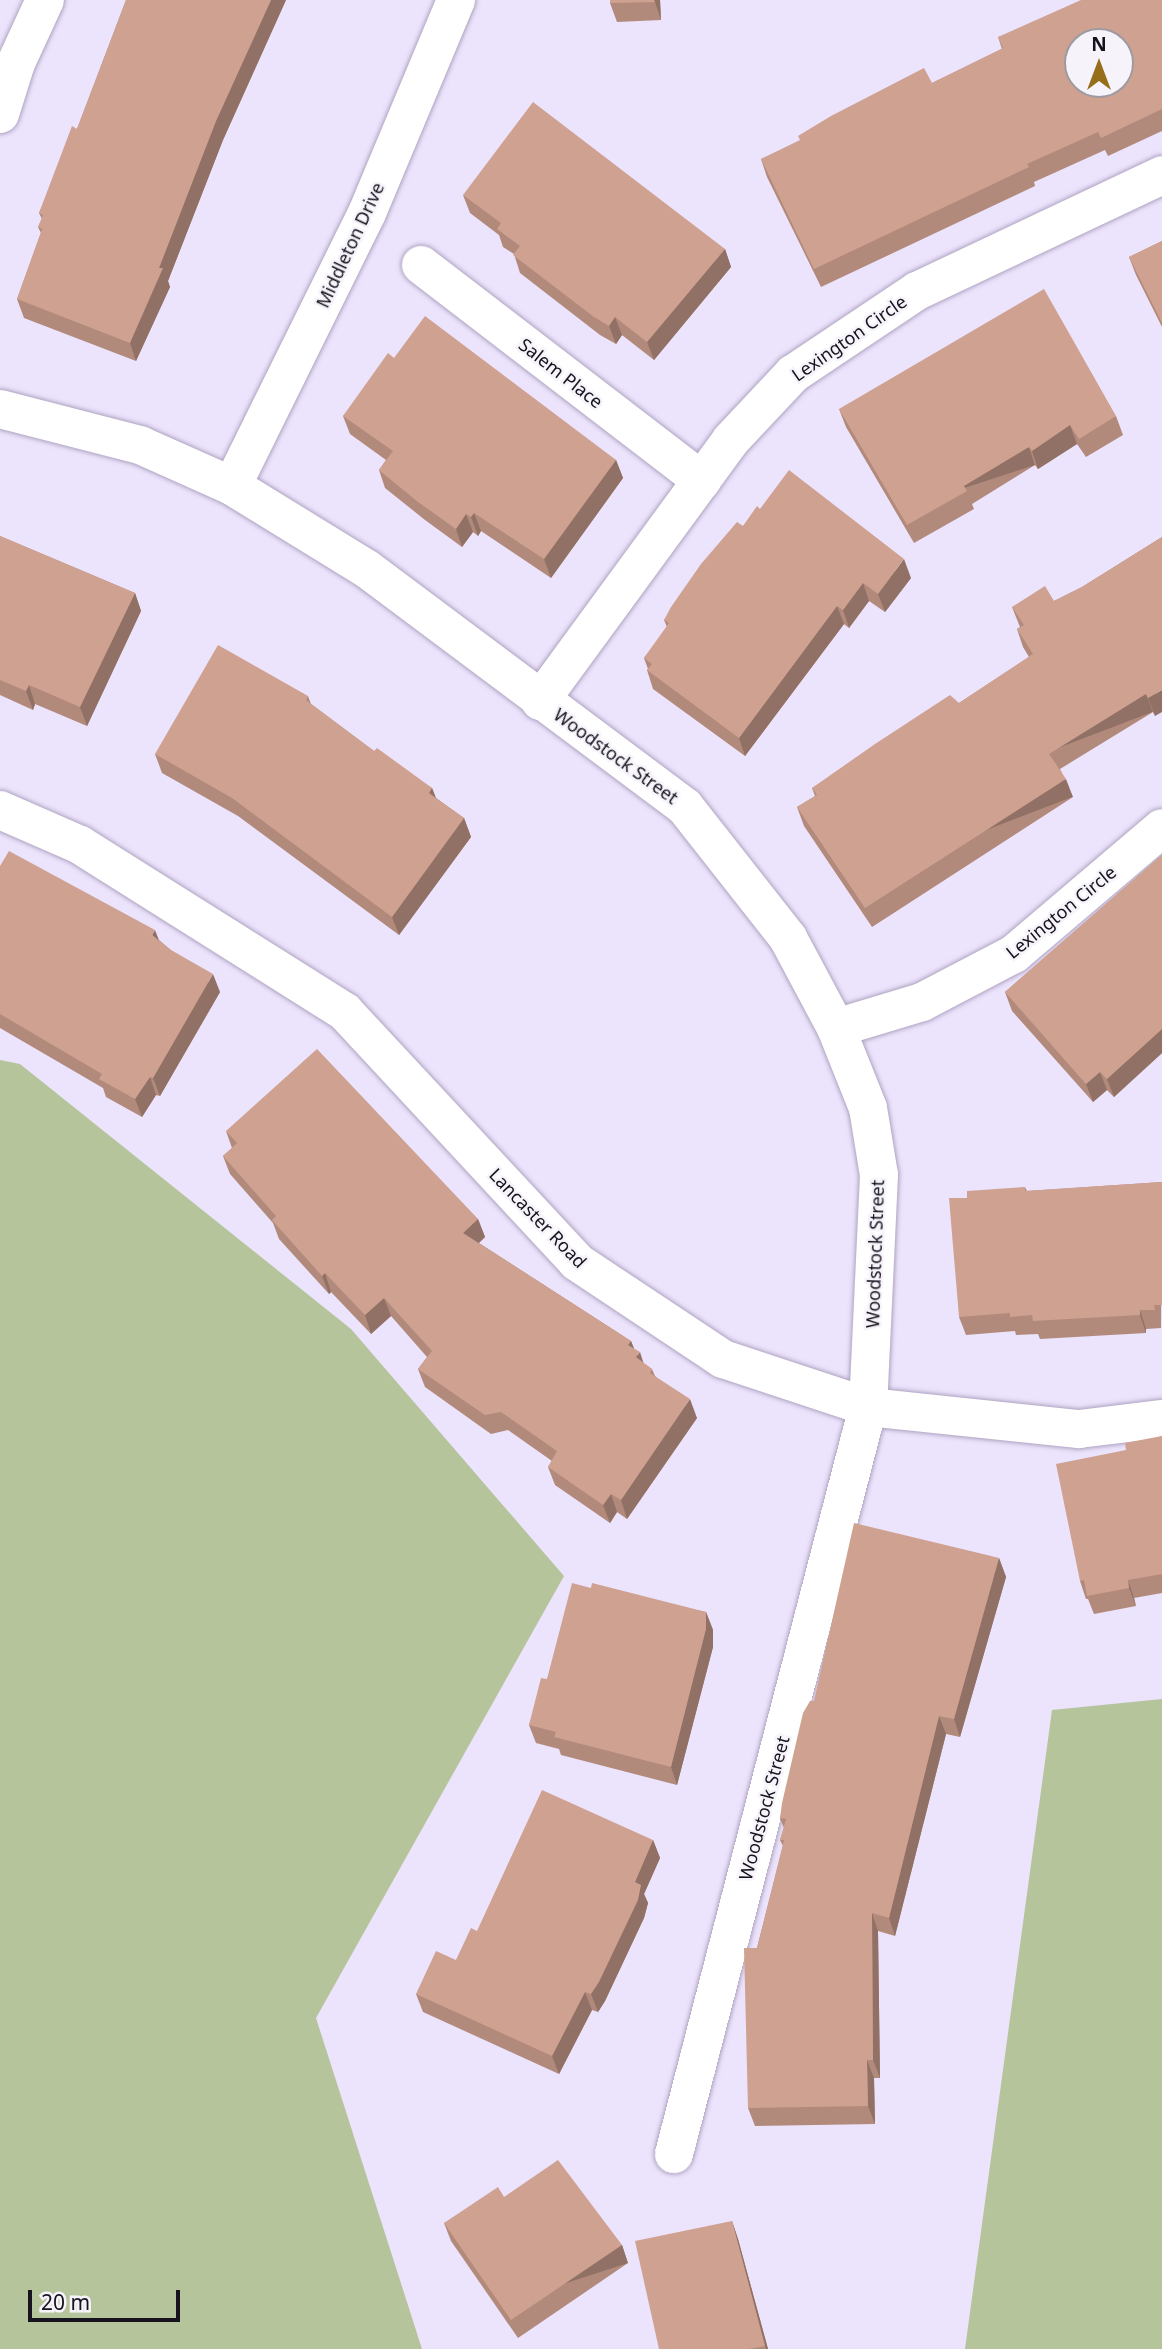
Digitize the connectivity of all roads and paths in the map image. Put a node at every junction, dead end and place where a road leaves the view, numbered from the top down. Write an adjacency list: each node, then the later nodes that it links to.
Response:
1 (45, 0): 3 (street)
2 (456, 0): 9 (street, Middleton Drive)
3 (8, 60): 4 (street)
4 (0, 114)
5 (1162, 175): 8 (street, Lexington Circle)
6 (421, 265): 8 (street, Salem Place)
7 (0, 409): 9 (street, Woodstock Street)
8 (702, 481): 10 (street, Lexington Circle)
9 (232, 486): 10 (street, Woodstock Street)
10 (540, 701): 13 (street, Woodstock Street)
11 (0, 810): 14 (street, Lancaster Road)
12 (1162, 828): 13 (street, Lexington Circle)
13 (836, 1028): 14 (street, Woodstock Street)
14 (868, 1407): 15 (street, Lancaster Road); 16 (street, Woodstock Street)
15 (1162, 1419)
16 (674, 2154)

